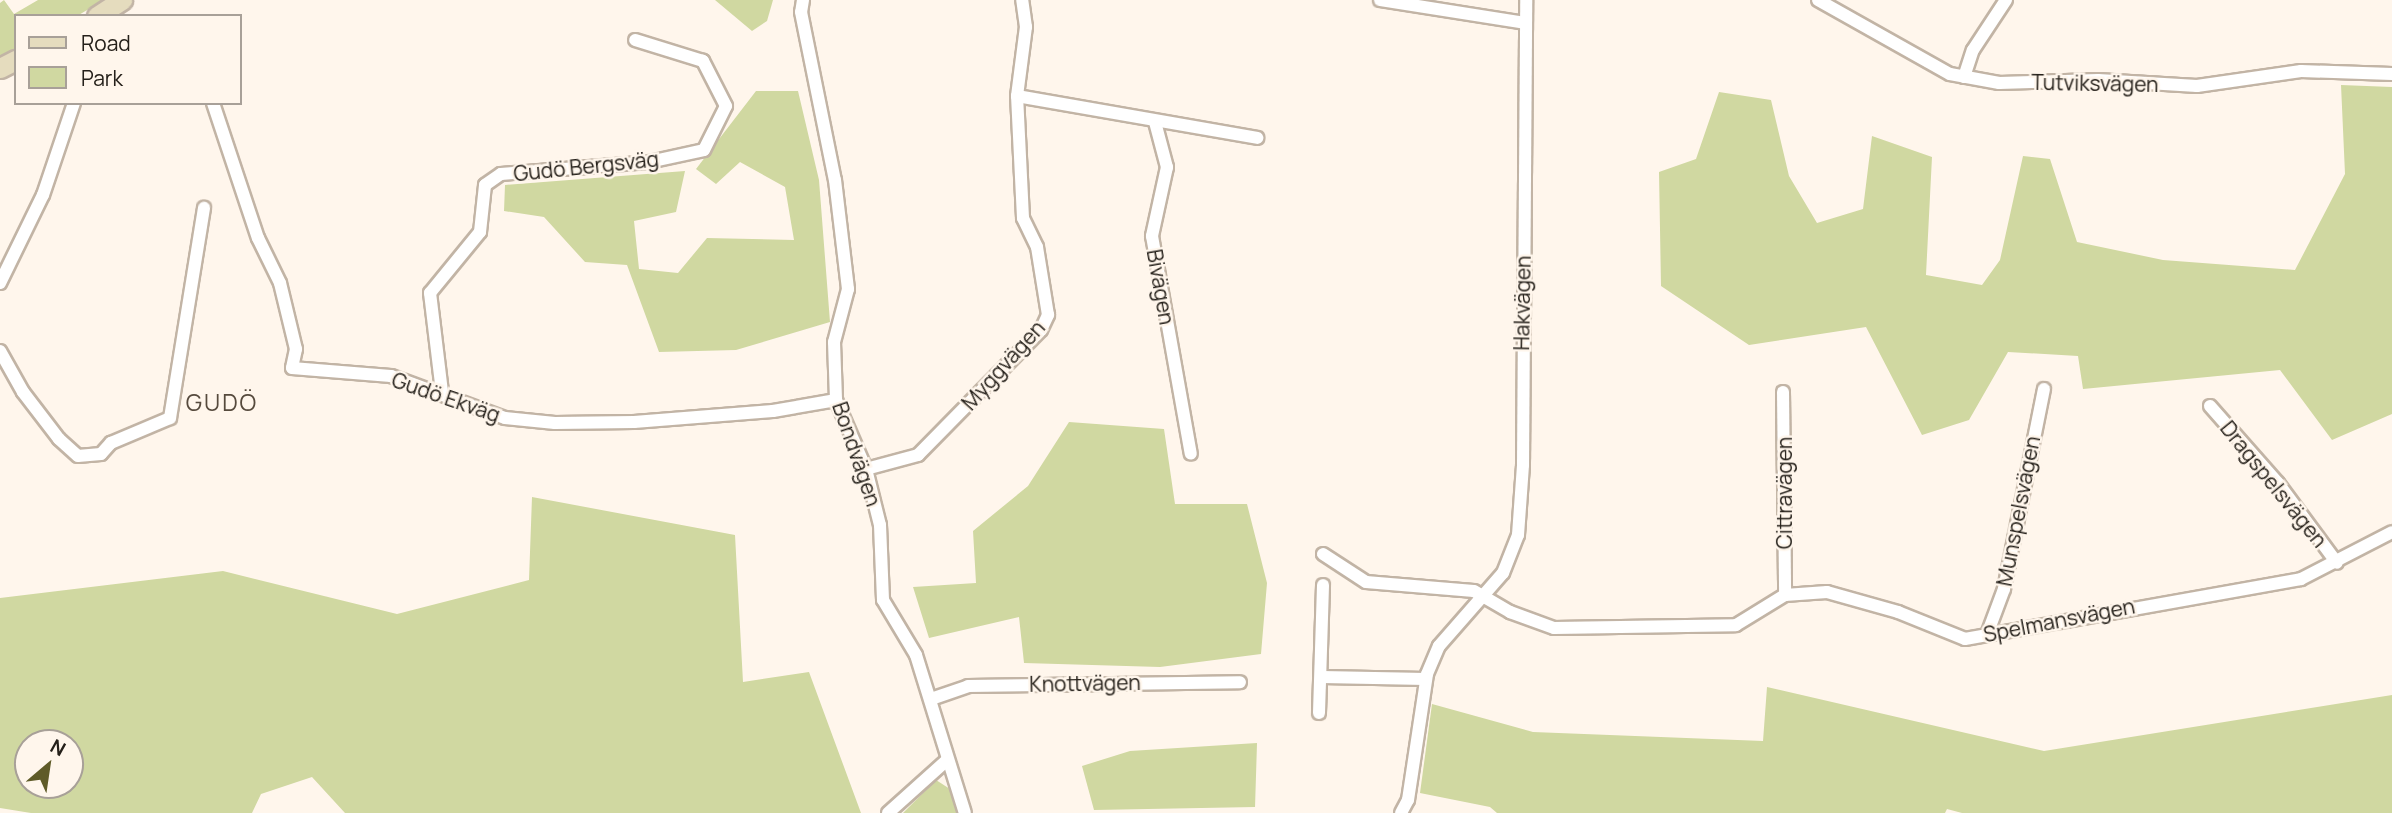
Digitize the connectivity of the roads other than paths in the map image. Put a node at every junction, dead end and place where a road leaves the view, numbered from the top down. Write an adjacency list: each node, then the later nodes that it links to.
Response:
1 (122, 0): 8 (main road)
2 (803, 0): 24 (street, Bondvägen)
3 (1022, 0): 13 (street, Myggvägen)
4 (1380, 0): 9 (street)
5 (1526, 0): 9 (street, Hakvägen)
6 (1818, 0): 12 (street, Tutviksvägen)
7 (2006, 0): 12 (street)
8 (100, 14)
9 (1525, 23): 33 (street, Hakvägen)
10 (635, 40): 22 (street, Gudö Bergsväg)
11 (2392, 74): 12 (street, Tutviksvägen)
12 (1964, 77)
13 (1017, 96): 16 (street); 27 (street, Myggvägen)
14 (73, 105): 19 (street)
15 (213, 105): 22 (street, Gudö Ekväg)
16 (1155, 122): 17 (street); 26 (street, Bivägen)
17 (1257, 138)
18 (204, 208): 20 (street)
19 (0, 283)
20 (0, 351)
21 (2044, 389): 34 (street, Munspelsvägen)
22 (442, 392): 24 (street, Gudö Ekväg)
23 (1783, 392): 32 (street, Cittravägen)
24 (836, 400): 27 (street, Bondvägen)
25 (2210, 406): 30 (street, Dragspelsvägen)
26 (1191, 454)
27 (866, 469): 38 (street, Bondvägen)
28 (2391, 534): 30 (street, Spelmansvägen)
29 (1323, 554): 33 (street)
30 (2337, 563): 34 (street, Spelmansvägen)
31 (1323, 585): 35 (street)
32 (1785, 595): 33 (street, Spelmansvägen); 34 (street, Spelmansvägen)
33 (1485, 596): 36 (street, Hakvägen)
34 (1988, 632)
35 (1322, 677): 36 (street); 39 (street)
36 (1426, 679): 43 (street, Hakvägen)
37 (1240, 682): 38 (street, Knottvägen)
38 (931, 699): 40 (street, Bondvägen)
39 (1320, 713)
40 (947, 760): 41 (street); 42 (street, Bondvägen)
41 (888, 813)
42 (965, 813)
43 (1401, 813)

